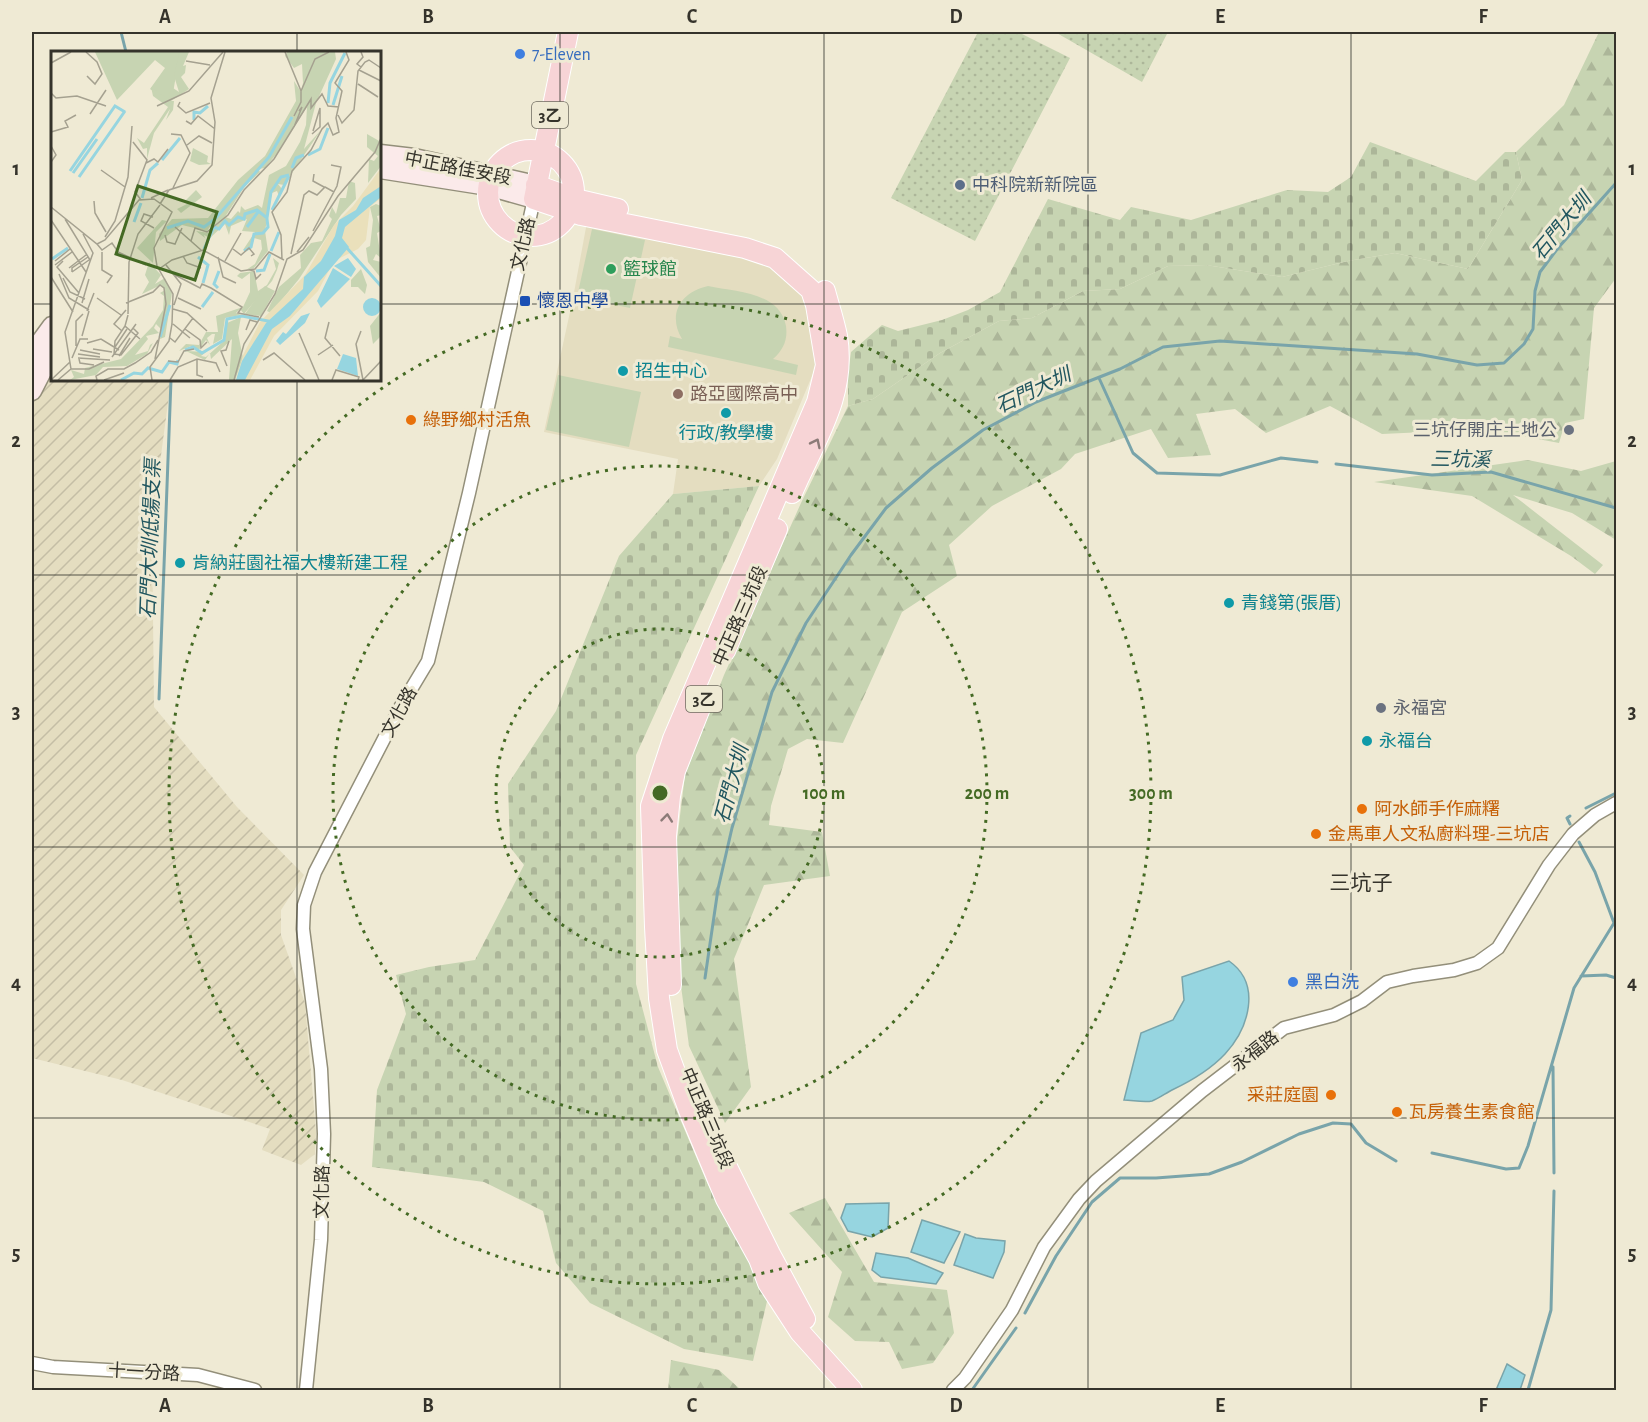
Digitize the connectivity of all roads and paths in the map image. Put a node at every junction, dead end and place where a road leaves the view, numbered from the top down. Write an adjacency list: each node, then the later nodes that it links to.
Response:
1 (568, 32): 2 (main road, 文化路 / 3乙)
2 (543, 150): 5 (main road); 6 (main road, 文化路 / 3乙); 7 (main road)
3 (381, 154): 5 (main road, 中正路佳安段)
4 (381, 169): 5 (main road, 中正路佳安段)
5 (490, 180): 6 (main road, 中正路佳安段); 8 (main road)
6 (535, 192): 7 (main road, 中正路三坑段 / 3乙); 8 (street, 文化路)
7 (573, 205): 8 (main road); 17 (main road, 中正路三坑段 / 3乙); 18 (main road, 中正路三坑段 / 3乙, one-way to 7)
8 (524, 236): 16 (street, 文化路)
9 (51, 327): 11 (main road)
10 (51, 354): 12 (main road)
11 (32, 360)
12 (32, 391)
13 (1617, 803): 19 (street, 永福路)
14 (32, 1363): 15 (street, 十一分路)
15 (255, 1390)
16 (306, 1390)
17 (852, 1390)
18 (868, 1390)
19 (952, 1390)

